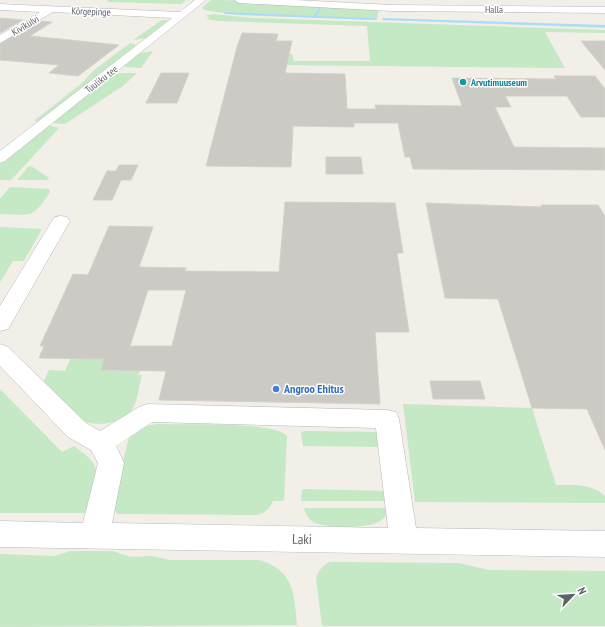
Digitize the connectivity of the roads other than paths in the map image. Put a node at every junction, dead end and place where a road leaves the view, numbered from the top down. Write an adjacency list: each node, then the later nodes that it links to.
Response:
1 (201, 0): 7 (street, Tuuliku tee)
2 (239, 0): 3 (street, Halla)
3 (390, 4): 6 (street, Halla)
4 (0, 8): 5 (street, Kõrgepinge)
5 (50, 10): 7 (street, Kõrgepinge); 8 (street, Kivikülvi)
6 (605, 10)
7 (181, 15): 9 (street, Tuuliku tee)
8 (0, 40)
9 (0, 158)
10 (61, 221): 11 (street)
11 (0, 324)
12 (0, 352): 13 (street)
13 (101, 443): 15 (street); 16 (street)
14 (0, 534): 15 (street, Laki)
15 (95, 535): 16 (street, Laki)
16 (404, 542): 17 (street, Laki)
17 (605, 544)

